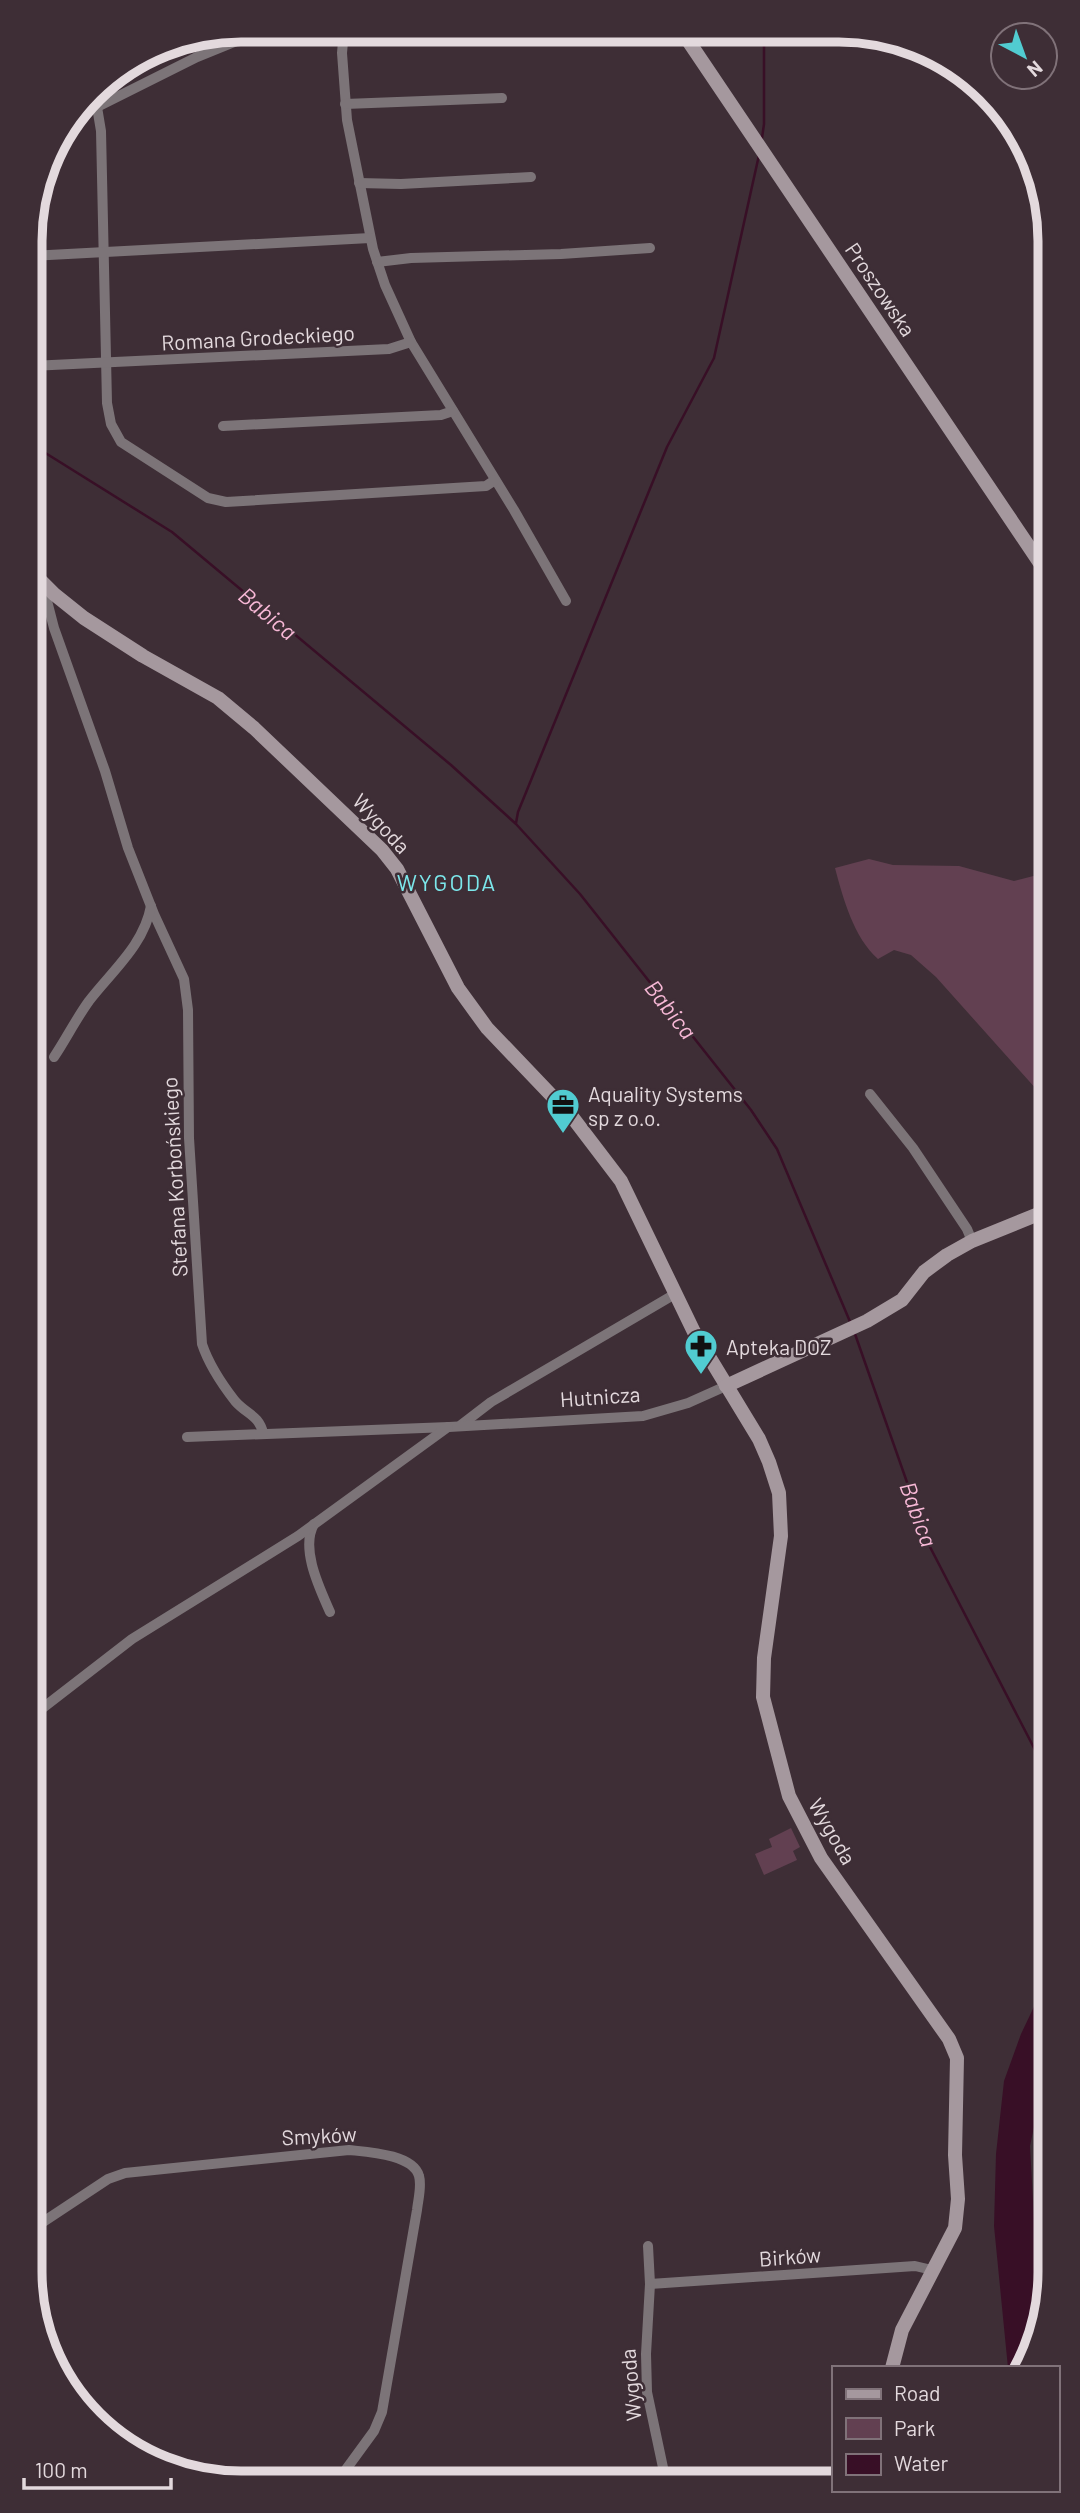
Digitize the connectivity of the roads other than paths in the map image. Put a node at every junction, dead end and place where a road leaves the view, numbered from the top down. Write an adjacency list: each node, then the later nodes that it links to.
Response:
1 (343, 42): 5 (street)
2 (689, 42): 21 (street, Proszowska)
3 (233, 43): 6 (street)
4 (502, 98): 5 (street)
5 (345, 104): 9 (street)
6 (97, 107): 7 (street); 12 (street)
7 (92, 110)
8 (531, 177): 9 (street)
9 (359, 183): 10 (street)
10 (370, 238): 12 (street); 14 (street)
11 (650, 248): 14 (street)
12 (103, 253): 13 (street); 16 (street)
13 (42, 256)
14 (377, 262): 15 (street)
15 (411, 341): 16 (street, Romana Grodeckiego); 18 (street)
16 (106, 362): 17 (street, Romana Grodeckiego); 20 (street)
17 (42, 365)
18 (453, 411): 19 (street); 20 (street)
19 (223, 426)
20 (495, 480): 24 (street)
21 (1038, 560)
22 (42, 581): 23 (street, Wygoda)
23 (48, 587): 25 (street, Stefana Korbońskiego); 30 (street, Wygoda)
24 (566, 601)
25 (151, 906): 26 (street); 34 (street, Stefana Korbońskiego)
26 (54, 1057)
27 (870, 1094): 29 (street)
28 (1038, 1214): 29 (street, Hutnicza)
29 (972, 1241): 31 (street, Hutnicza)
30 (675, 1294): 31 (street, Wygoda); 32 (street)
31 (726, 1386): 32 (street, Hutnicza); 41 (street, Wygoda)
32 (461, 1426): 33 (street, Hutnicza)
33 (449, 1427): 34 (street, Hutnicza); 36 (street)
34 (263, 1433): 35 (street, Hutnicza)
35 (187, 1437)
36 (314, 1524): 37 (street); 38 (street)
37 (330, 1612)
38 (42, 1709)
39 (42, 2223): 44 (street, Smyków)
40 (648, 2246): 42 (street, Wygoda)
41 (932, 2270): 42 (street, Birków); 43 (street, Wygoda)
42 (650, 2284): 45 (street, Wygoda)
43 (893, 2366)
44 (345, 2471)
45 (664, 2471)

